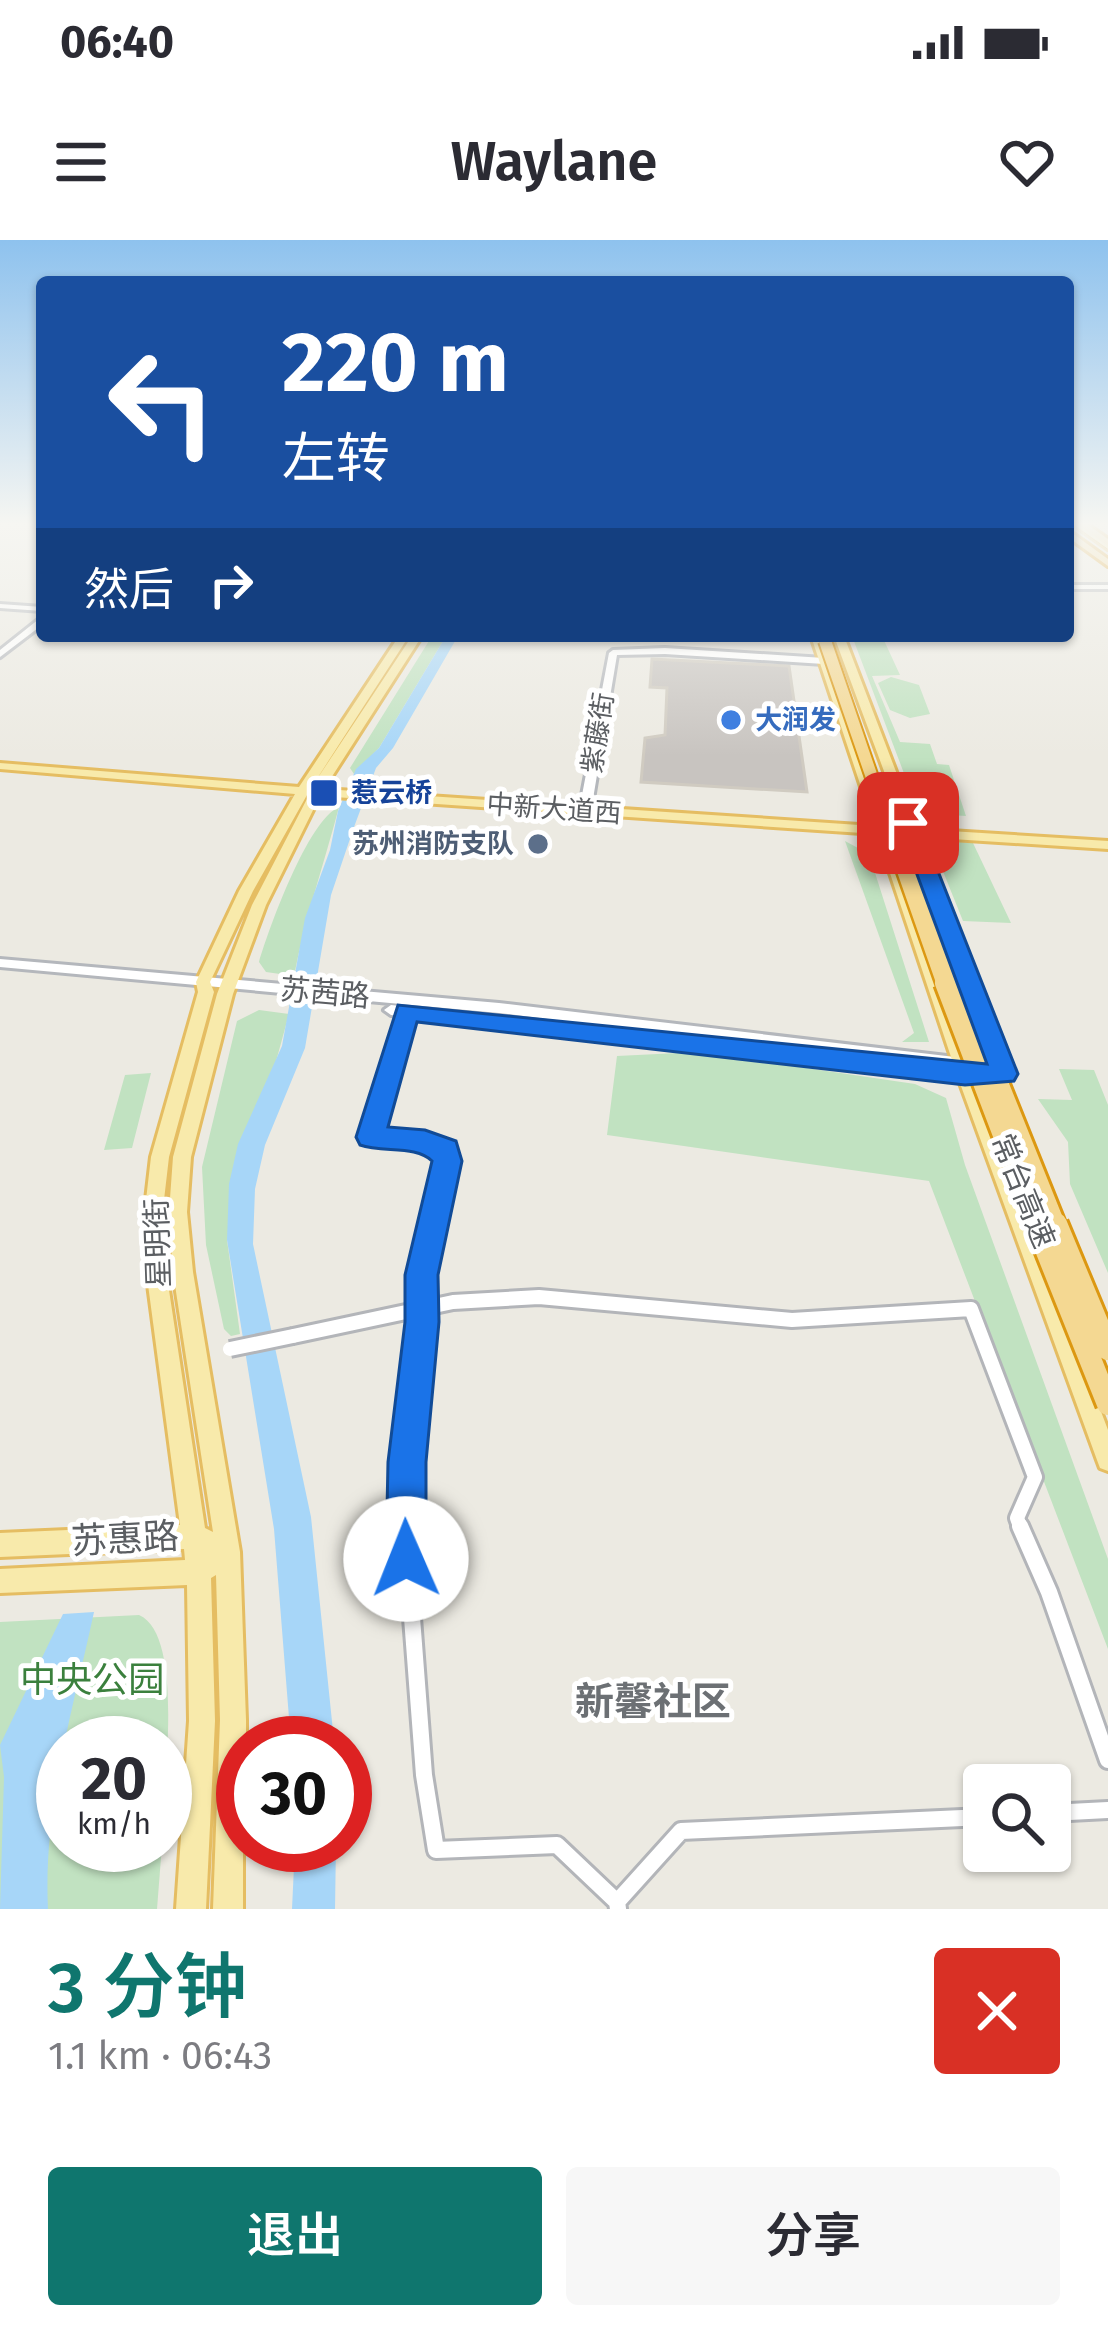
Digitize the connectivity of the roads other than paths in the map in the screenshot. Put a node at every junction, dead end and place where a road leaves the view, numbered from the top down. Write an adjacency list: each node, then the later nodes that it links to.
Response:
1 (0, 604): 2 (main road)
2 (36, 607)
3 (36, 626): 10 (main road)
4 (400, 642): 13 (main road, 星明街)
5 (413, 642): 13 (main road, 星明街)
6 (820, 642): 11 (main road)
7 (821, 642): 27 (highway, 常台高速, bridge)
8 (838, 642): 15 (main road)
9 (838, 642): 25 (highway, 常台高速, bridge)
10 (0, 654)
11 (824, 661): 14 (main road, 紫藤街); 15 (main road)
12 (0, 762): 13 (main road, 中新大道西)
13 (311, 787): 14 (main road, 中新大道西); 18 (main road, 星明街); 18 (main road, 星明街)
14 (586, 806): 15 (main road, 中新大道西)
15 (895, 827): 16 (main road, 中新大道西); 21 (main road); 22 (main road)
16 (1106, 846)
17 (0, 967): 18 (main road, 苏茜路)
18 (216, 988): 19 (main road, 苏茜路); 26 (main road, 星明街); 29 (main road, 星明街)
19 (325, 998): 20 (main road, 苏茜路); 21 (main road, 苏茜路)
20 (407, 1011): 21 (main road, 苏茜路); 23 (street)
21 (963, 1069): 22 (main road, 苏茜路); 28 (main road)
22 (1004, 1074): 24 (main road)
23 (423, 1309): 26 (street, bridge); 34 (street); 38 (street)
24 (1108, 1336)
25 (1108, 1349)
26 (198, 1358): 31 (main road, 星明街)
27 (1108, 1404)
28 (1108, 1460)
29 (196, 1536): 30 (main road, 苏惠路); 31 (main road, 苏惠路); 32 (main road, 星明街)
30 (0, 1545)
31 (228, 1552): 32 (main road, 苏惠路); 40 (main road, 星明街)
32 (199, 1572): 33 (main road, 苏惠路); 39 (main road, 星明街)
33 (0, 1581)
34 (1108, 1760)
35 (1108, 1810): 36 (street)
36 (1071, 1812)
37 (963, 1818): 38 (street)
38 (617, 1905)
39 (190, 1909)
40 (228, 1909)

